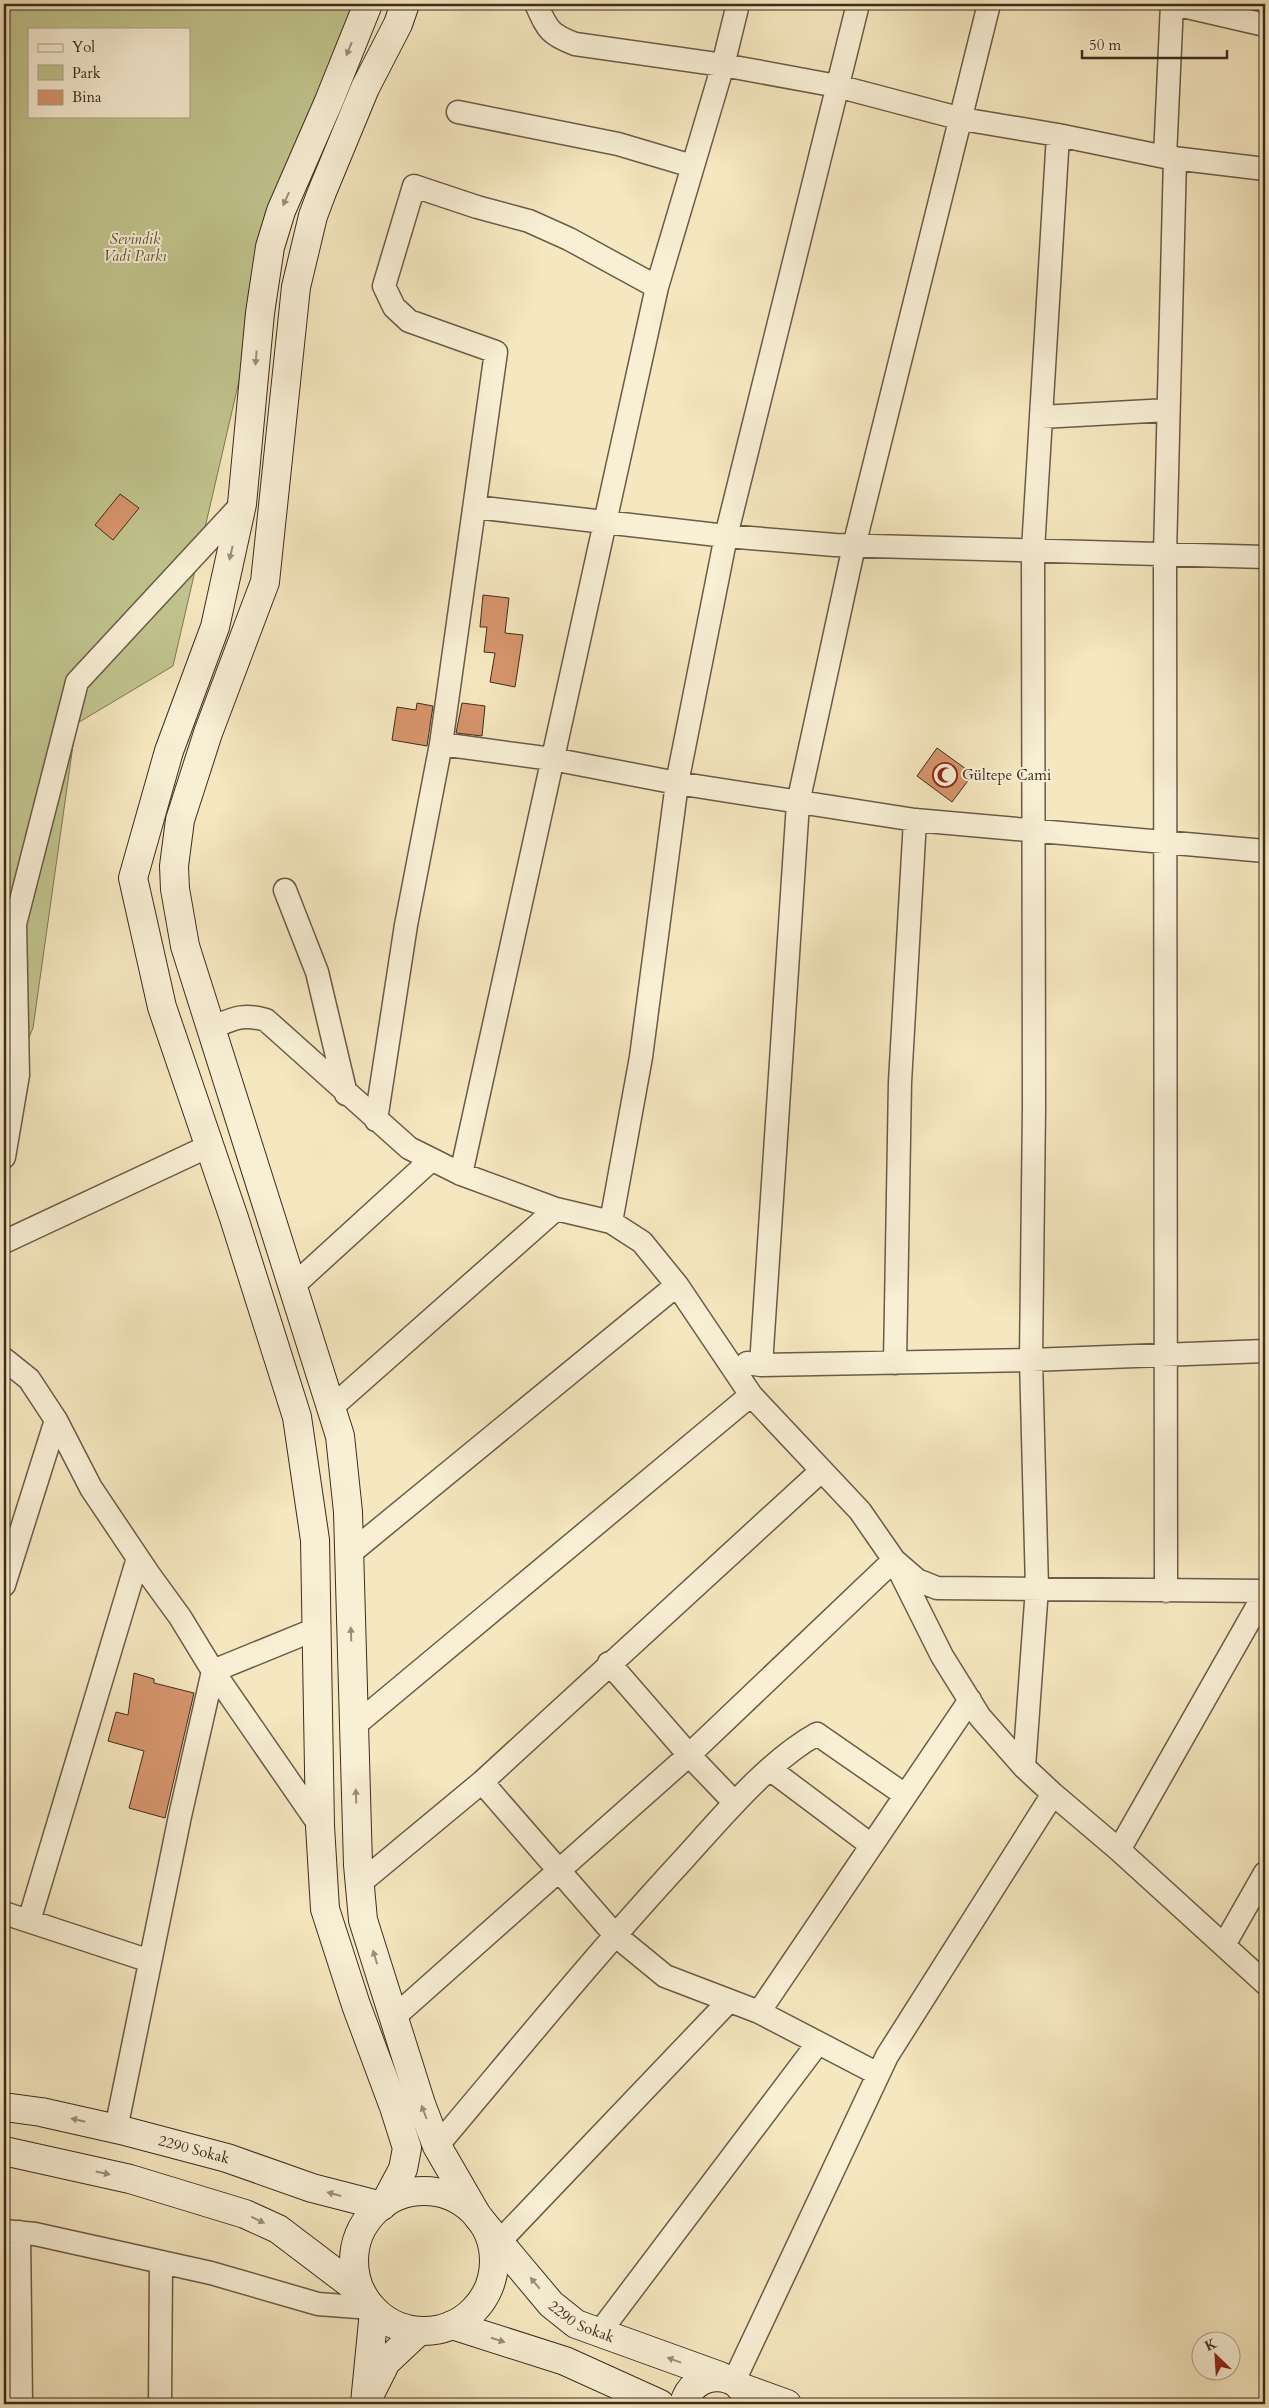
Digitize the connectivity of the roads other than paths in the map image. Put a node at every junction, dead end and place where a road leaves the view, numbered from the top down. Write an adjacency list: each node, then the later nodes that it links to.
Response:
1 (368, 4): 20 (main road, one-way to 20)
2 (405, 4): 37 (main road)
3 (536, 4): 9 (street)
4 (738, 4): 9 (street)
5 (858, 4): 10 (street)
6 (989, 4): 12 (street)
7 (1173, 4): 8 (street); 14 (street)
8 (1265, 25)
9 (722, 65): 10 (street); 15 (street)
10 (837, 86): 12 (street); 23 (street)
11 (458, 112): 15 (street)
12 (962, 119): 13 (street); 24 (street)
13 (1058, 135): 14 (street); 19 (street)
14 (1170, 157): 16 (street); 18 (street)
15 (692, 166): 17 (street)
16 (1265, 169)
17 (657, 286): 21 (street); 22 (street)
18 (1168, 410): 19 (street); 26 (street)
19 (1041, 417): 25 (street)
20 (242, 504): 40 (main road, one-way to 40); 41 (street)
21 (475, 506): 22 (street); 28 (street)
22 (603, 522): 23 (street); 29 (street)
23 (726, 536): 24 (street); 30 (street)
24 (854, 546): 25 (street); 31 (street)
25 (1033, 550): 26 (street); 33 (street)
26 (1164, 554): 27 (street); 34 (street)
27 (1265, 557)
28 (441, 744): 29 (street); 39 (street)
29 (552, 759): 30 (street); 43 (street)
30 (677, 783): 31 (street); 45 (street)
31 (798, 803): 32 (street); 55 (street)
32 (915, 820): 33 (street); 54 (street)
33 (1032, 830): 34 (street); 52 (street)
34 (1164, 844): 35 (street); 50 (street)
35 (1265, 851)
36 (285, 890): 38 (street)
37 (211, 1028): 38 (street); 47 (main road)
38 (346, 1094): 39 (street)
39 (376, 1120): 42 (street)
40 (209, 1146): 46 (street); 67 (main road)
41 (4, 1157)
42 (431, 1160): 43 (street); 47 (street)
43 (460, 1174): 44 (street)
44 (556, 1209): 45 (street); 57 (street)
45 (611, 1222): 48 (street)
46 (4, 1242)
47 (294, 1285): 57 (main road)
48 (677, 1285): 53 (street); 60 (street)
49 (1265, 1351): 50 (street)
50 (1164, 1356): 52 (street); 65 (street)
51 (4, 1359): 58 (street)
52 (1031, 1360): 54 (street); 64 (street)
53 (728, 1361): 55 (street); 56 (street)
54 (895, 1363): 55 (street)
55 (761, 1365)
56 (751, 1395): 59 (street); 71 (street)
57 (332, 1408): 60 (main road)
58 (56, 1420): 61 (street); 63 (street)
59 (821, 1471): 62 (street); 68 (street)
60 (348, 1555): 71 (main road, one-way to 60)
61 (138, 1558): 69 (street); 86 (street)
62 (894, 1560): 64 (street); 70 (street); 72 (street)
63 (4, 1585)
64 (1037, 1588): 65 (street); 73 (street)
65 (1166, 1591): 66 (street)
66 (1265, 1592): 81 (street)
67 (316, 1629): 69 (street); 79 (main road)
68 (609, 1663): 72 (street); 75 (street)
69 (213, 1671): 79 (street); 89 (street)
70 (970, 1700): 73 (street); 77 (street)
71 (354, 1726): 84 (main road, one-way to 71)
72 (689, 1755): 78 (street); 82 (street)
73 (1024, 1767): 76 (street)
74 (771, 1770): 77 (street); 78 (street); 80 (street)
75 (482, 1782): 82 (street); 84 (street)
76 (1052, 1794): 81 (street); 95 (street)
77 (905, 1795): 80 (street)
78 (735, 1803): 87 (street)
79 (320, 1826): 100 (main road)
80 (871, 1845): 92 (street)
81 (1119, 1850): 88 (street)
82 (560, 1872): 87 (street); 93 (street)
83 (1265, 1873): 88 (street)
84 (359, 1884): 93 (main road, one-way to 84)
85 (4, 1913): 86 (street)
86 (29, 1921): 89 (street)
87 (615, 1934): 91 (street); 98 (street)
88 (1224, 1945): 90 (street)
89 (150, 1961): 97 (street)
90 (1265, 1983)
91 (729, 2001): 92 (street); 103 (street)
92 (759, 2012): 94 (street)
93 (394, 2018): 98 (main road, one-way to 93)
94 (818, 2043): 95 (street); 108 (street)
95 (878, 2074): 109 (street)
96 (4, 2106): 97 (main road, 2290 Sokak, one-way to 96)
97 (116, 2129): 100 (main road, 2290 Sokak, one-way to 97)
98 (437, 2146): 101 (main road)
99 (4, 2151): 105 (main road, 2290 Sokak, one-way to 105)
100 (383, 2204): 101 (main road, 2290 Sokak); 105 (main road, 2290 Sokak)
101 (478, 2217): 103 (main road, 2290 Sokak); 106 (main road, 2290 Sokak)
102 (11, 2231): 104 (street); 110 (street)
103 (500, 2241): 108 (main road, 2290 Sokak, one-way to 103)
104 (161, 2262): 105 (street); 111 (street)
105 (369, 2303): 107 (main road, 2290 Sokak); 107 (main road)
106 (452, 2325): 107 (main road, 2290 Sokak); 112 (main road, 2290 Sokak, one-way to 112)
107 (419, 2330)
108 (600, 2333): 109 (main road, 2290 Sokak, one-way to 108)
109 (736, 2387): 113 (main road); 114 (main road, 2290 Sokak)
110 (21, 2404)
111 (160, 2404)
112 (660, 2404)
113 (684, 2404)
114 (786, 2404)

